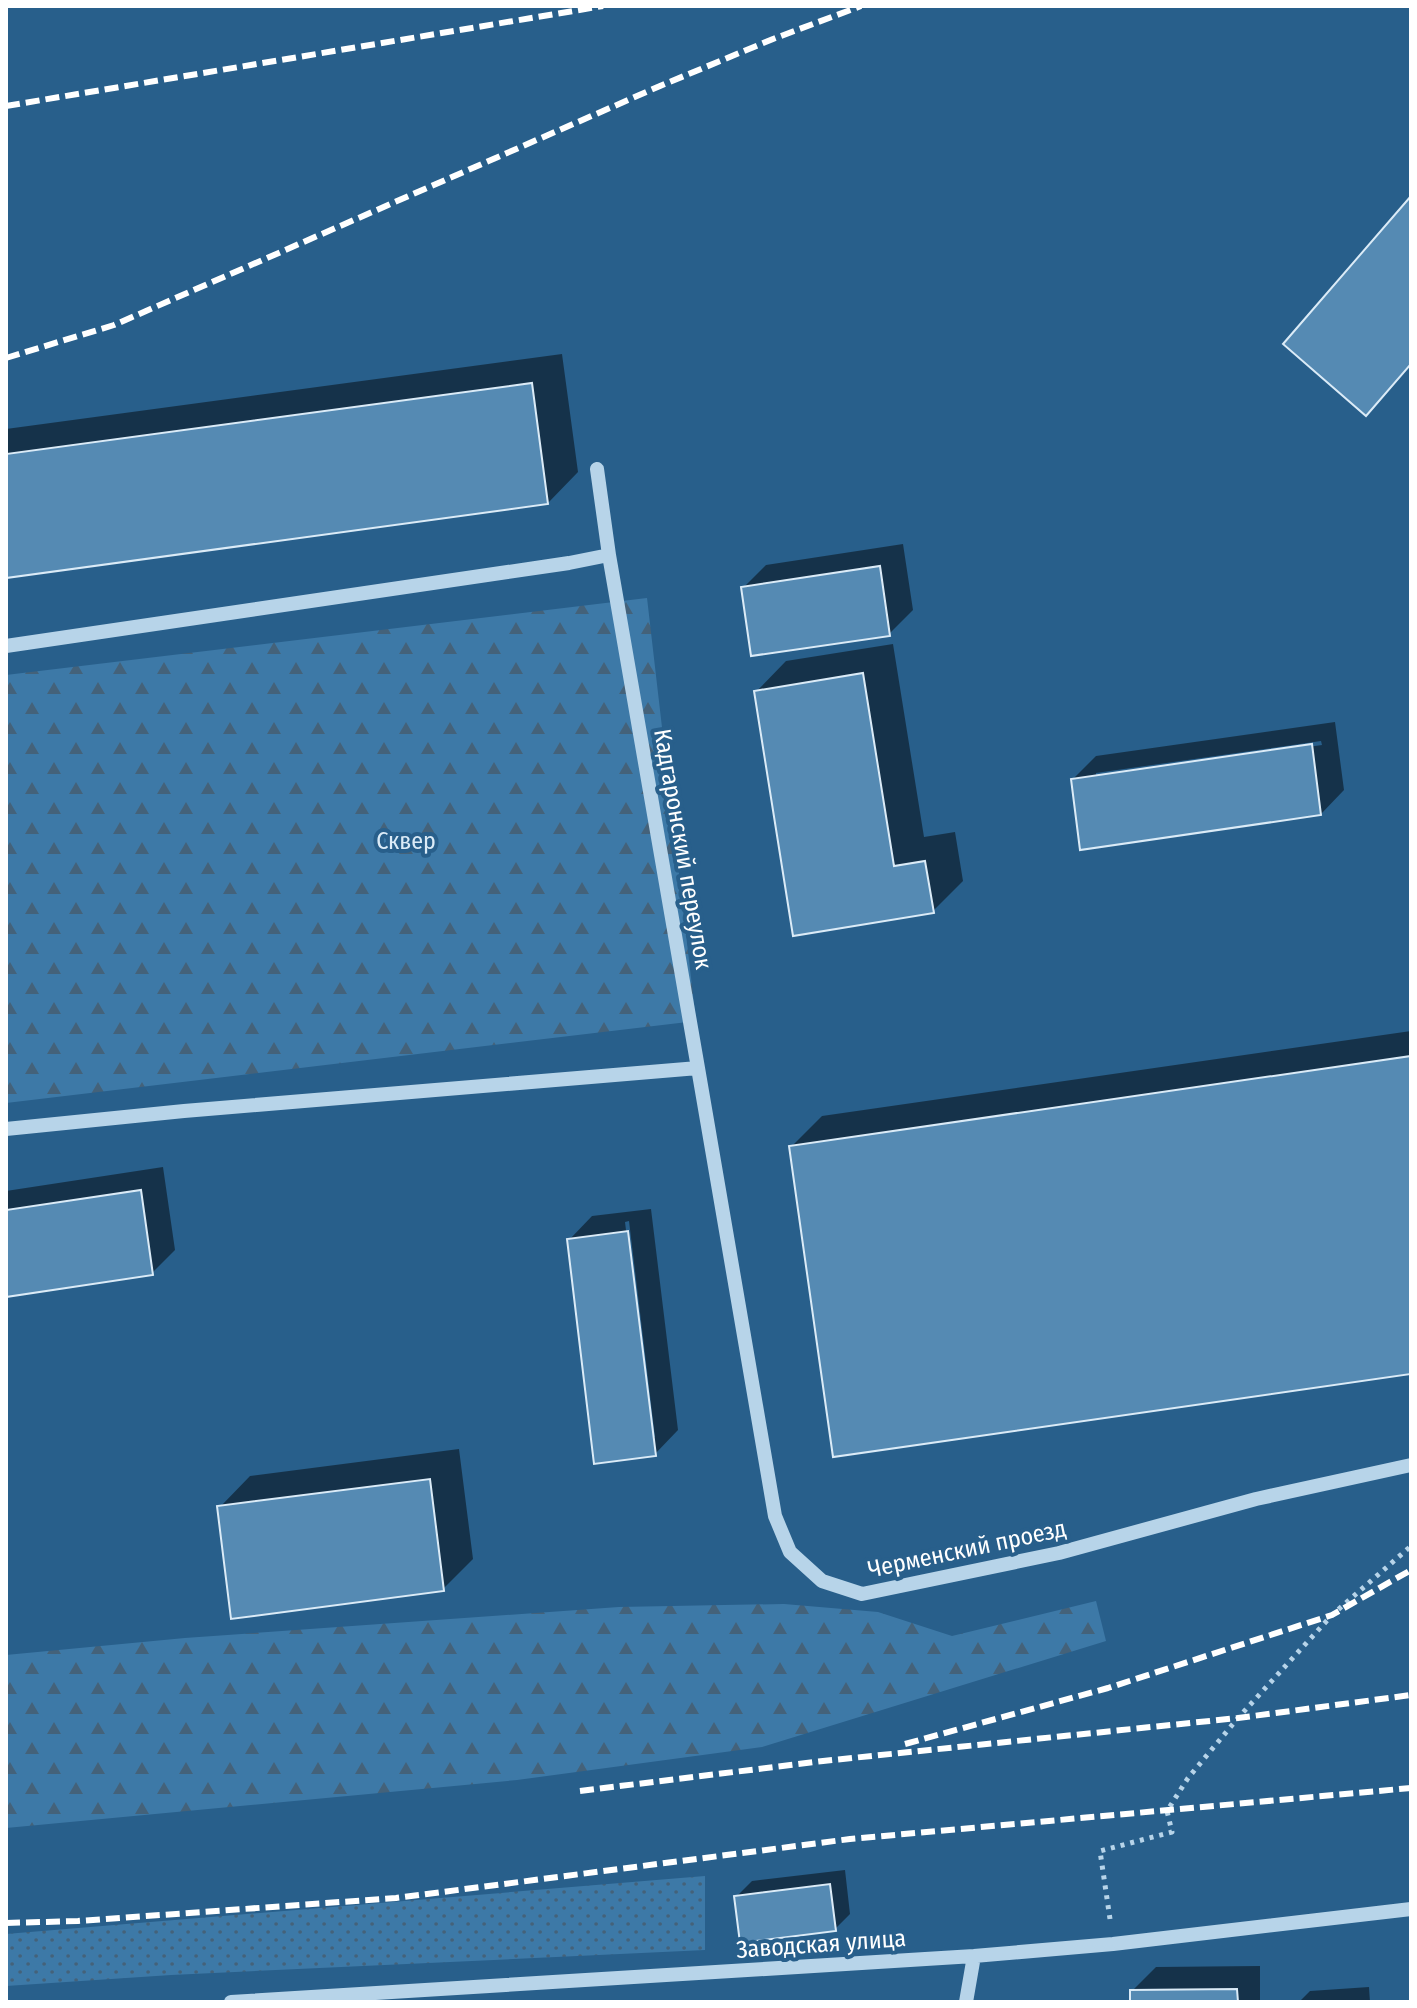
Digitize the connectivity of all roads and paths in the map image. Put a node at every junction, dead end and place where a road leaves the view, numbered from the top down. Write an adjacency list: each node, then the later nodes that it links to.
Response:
1 (597, 469): 2 (street, Кадгаронский переулок)
2 (609, 555): 3 (street); 4 (street, Кадгаронский переулок)
3 (6, 646)
4 (698, 1068): 5 (street); 6 (street, Черменский проезд)
5 (6, 1129)
6 (1411, 1465)
7 (1411, 1546): 9 (path)
8 (1411, 1909): 9 (street, Заводская улица)
9 (1113, 1944): 10 (street, Заводская улица)
10 (974, 1956): 11 (street, Заводская улица); 12 (street)
11 (231, 2002)
12 (966, 2002)

